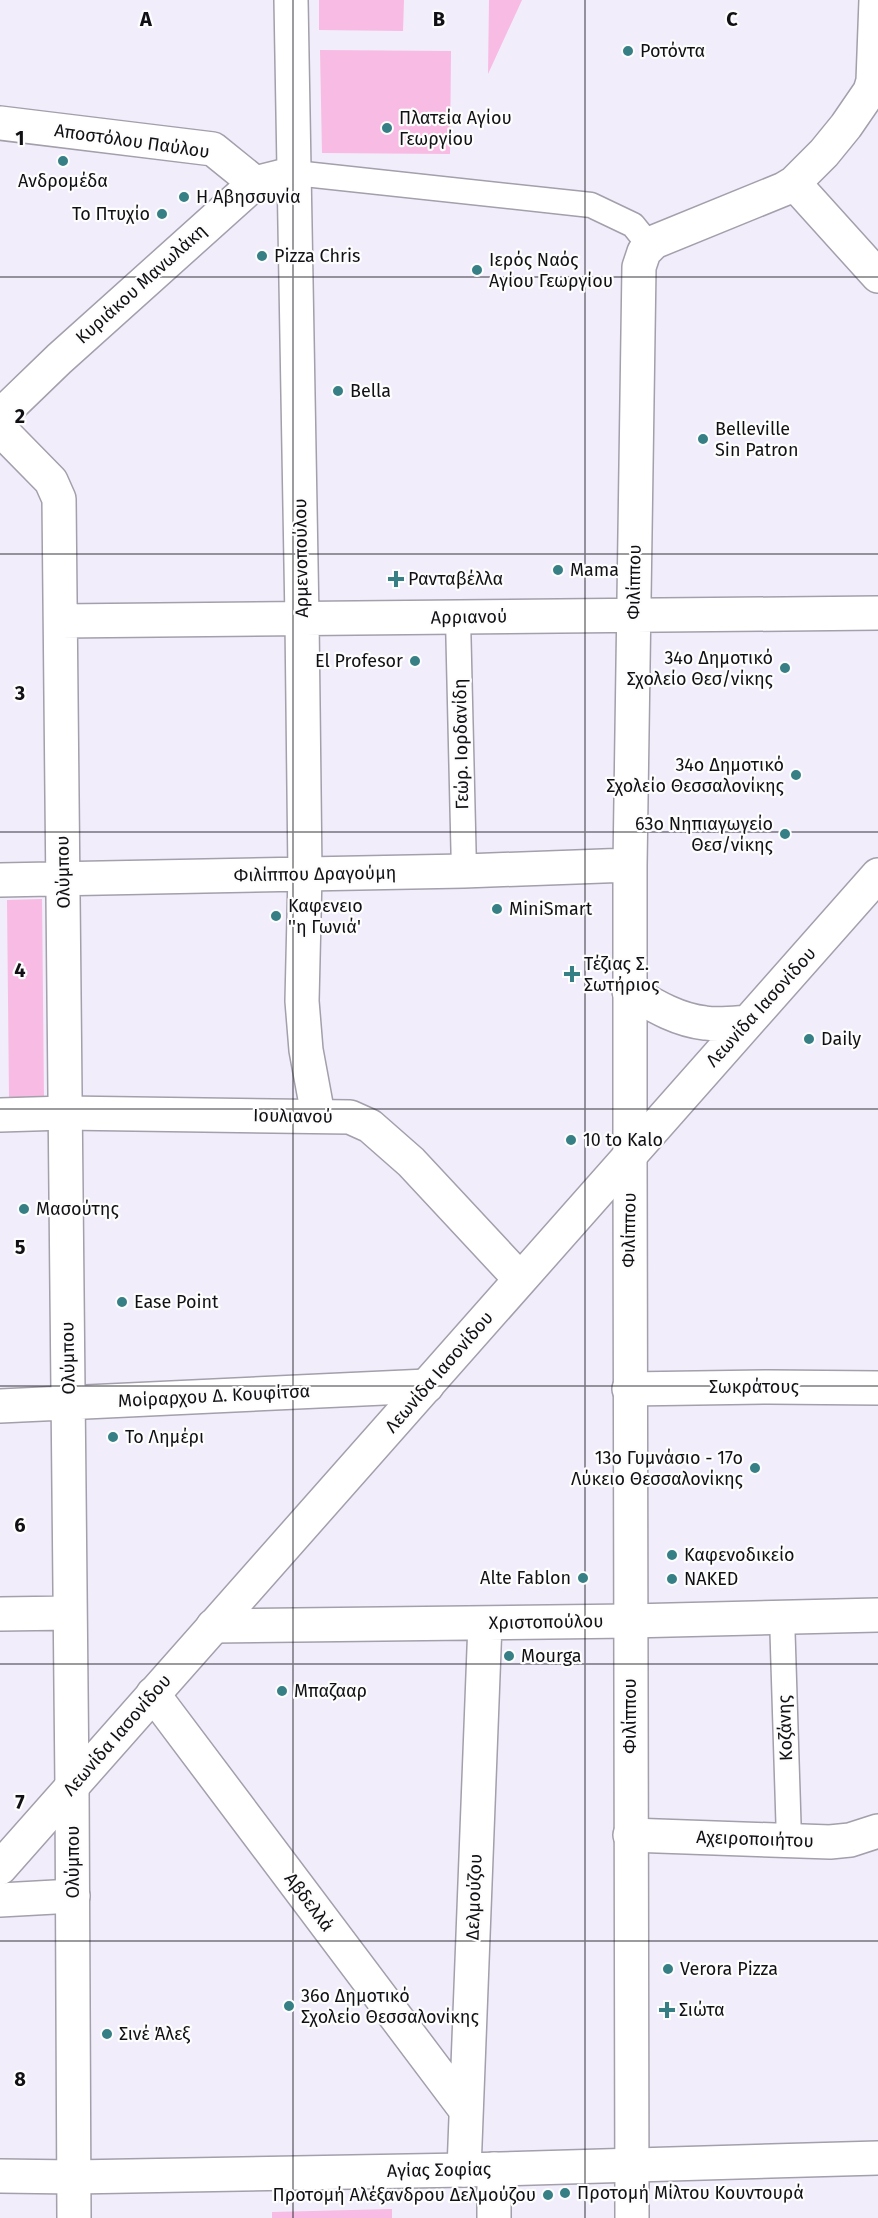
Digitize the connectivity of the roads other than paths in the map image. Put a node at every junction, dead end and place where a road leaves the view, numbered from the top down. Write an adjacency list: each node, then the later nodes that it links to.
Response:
1 (291, 0): 5 (street, Αρμενοπούλου)
2 (876, 0): 3 (street)
3 (876, 81): 7 (street)
4 (0, 123): 6 (street, Αποστόλου Παύλου)
5 (295, 173): 6 (street, Κυριάκου Μανωλάκη); 8 (street); 15 (street, Αρμενοπούλου)
6 (255, 183): 10 (street, Κυριάκου Μανωλάκη)
7 (794, 183): 8 (street); 9 (street)
8 (650, 246): 13 (street, Φιλίππου)
9 (878, 276)
10 (0, 416)
11 (0, 429): 16 (street, Ολύμπου)
12 (878, 613): 13 (street, Αρριανού)
13 (634, 615): 14 (street, Αρριανού); 17 (street, Φιλίππου)
14 (458, 618): 15 (street, Αρριανού); 18 (street, Γεώρ. Ιορδανίδη)
15 (302, 620): 16 (street, Αρριανού); 19 (street, Αρμενοπούλου)
16 (61, 621): 21 (street, Ολύμπου)
17 (630, 865): 18 (street, Φιλίππου Δραγούμη); 23 (street, Φιλίππου)
18 (464, 871): 19 (street, Φιλίππου Δραγούμη)
19 (305, 874): 21 (street, Φιλίππου Δραγούμη); 27 (street, Αρμενοπούλου)
20 (878, 875): 24 (street, Λεωνίδα Ιασονίδου)
21 (63, 878): 22 (street, Φιλίππου Δραγούμη); 25 (street, Ολύμπου)
22 (0, 880)
23 (629, 992): 24 (street); 28 (street, Φιλίππου)
24 (748, 1022): 28 (street, Λεωνίδα Ιασονίδου)
25 (65, 1113): 26 (street, Ιουλιανού); 27 (street, Ιουλιανού); 33 (street, Ολύμπου)
26 (0, 1115)
27 (318, 1115): 29 (street, Ιουλιανού)
28 (630, 1154): 29 (street, Λεωνίδα Ιασονίδου); 32 (street, Φιλίππου)
29 (520, 1278): 30 (street, Λεωνίδα Ιασονίδου)
30 (427, 1386): 33 (street, Μοίραρχου Δ. Κουφίτσα); 41 (street, Λεωνίδα Ιασονίδου)
31 (878, 1388): 32 (street, Σωκράτους)
32 (629, 1389): 39 (street, Φιλίππου)
33 (68, 1402): 34 (street, Μοίραρχου Δ. Κουφίτσα); 35 (street, Ολύμπου)
34 (0, 1406)
35 (70, 1613): 36 (street); 43 (street, Ολύμπου)
36 (0, 1614)
37 (878, 1615): 38 (street, Χριστοπούλου)
38 (782, 1616): 39 (street, Χριστοπούλου); 46 (street, Κοζάνης)
39 (630, 1621): 40 (street, Χριστοπούλου); 45 (street, Φιλίππου)
40 (485, 1623): 41 (street, Χριστοπούλου); 50 (street, Δελμούζου)
41 (213, 1626): 42 (street, Λεωνίδα Ιασονίδου)
42 (153, 1695): 43 (street, Λεωνίδα Ιασονίδου); 50 (street, Αβδελλά)
43 (72, 1787): 47 (street, Λεωνίδα Ιασονίδου); 48 (street, Ολύμπου)
44 (878, 1831): 46 (street, Αχειροποιήτου)
45 (630, 1835): 46 (street, Αχειροποιήτου); 52 (street, Φιλίππου)
46 (789, 1840)
47 (0, 1868)
48 (73, 1896): 49 (street); 55 (street, Ολύμπου)
49 (0, 1900)
50 (465, 2109): 53 (street, Δελμούζου)
51 (878, 2158): 52 (street, Αγίας Σοφίας)
52 (632, 2165): 53 (street, Αγίας Σοφίας); 58 (street, Φιλίππου)
53 (479, 2170): 55 (street, Αγίας Σοφίας); 57 (street, Δελμούζου)
54 (0, 2176): 55 (street, Αγίας Σοφίας)
55 (74, 2177): 56 (street, Ολύμπου)
56 (74, 2218)
57 (494, 2218)
58 (632, 2218)

